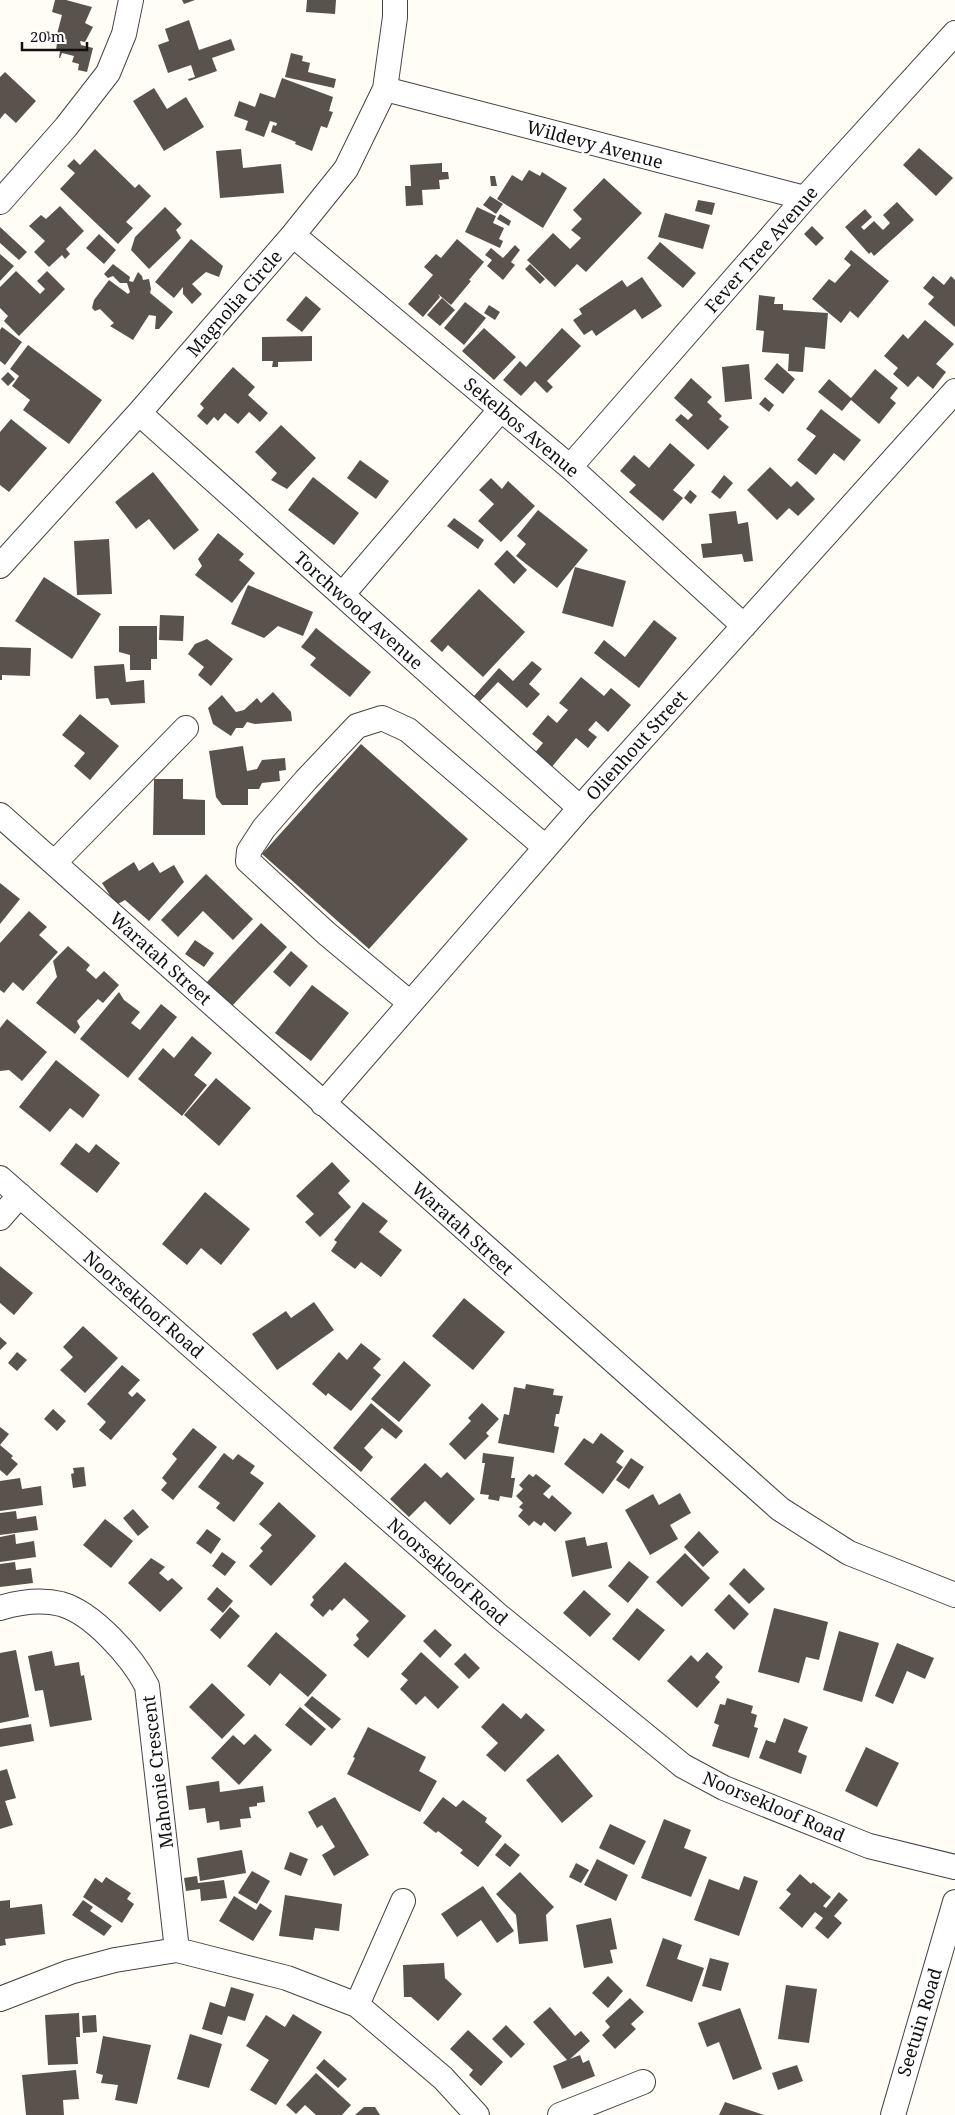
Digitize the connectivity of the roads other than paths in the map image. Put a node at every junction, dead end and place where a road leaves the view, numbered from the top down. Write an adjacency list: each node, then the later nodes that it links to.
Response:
1 (132, 0): 6 (street)
2 (395, 0): 4 (street, Magnolia Circle)
3 (955, 33): 5 (street, Fever Tree Avenue)
4 (385, 89): 5 (street, Wildevy Avenue); 7 (street, Magnolia Circle)
5 (806, 198): 11 (street, Fever Tree Avenue)
6 (0, 202)
7 (293, 235): 9 (street, Sekelbos Avenue); 10 (street, Magnolia Circle)
8 (955, 391): 14 (street, Olienhout Street)
9 (501, 409): 11 (street, Sekelbos Avenue); 13 (street)
10 (139, 413): 12 (street, Magnolia Circle); 13 (street, Torchwood Avenue)
11 (570, 467): 14 (street, Sekelbos Avenue)
12 (5, 551)
13 (342, 595): 16 (street, Torchwood Avenue)
14 (744, 626): 16 (street, Olienhout Street)
15 (186, 728): 19 (street)
16 (580, 808): 18 (street, Olienhout Street)
17 (0, 816): 19 (street, Waratah Street)
18 (546, 847): 20 (street, Olienhout Street); 20 (street)
19 (54, 862): 21 (street, Waratah Street)
20 (410, 1003): 21 (street, Olienhout Street)
21 (323, 1104): 25 (street, Waratah Street)
22 (0, 1178): 23 (street, Noorsekloof Road)
23 (20, 1195): 24 (street); 27 (street, Noorsekloof Road)
24 (0, 1218)
25 (955, 1595)
26 (0, 1608): 30 (street, Mahonie Crescent)
27 (955, 1867)
28 (403, 1901): 32 (street)
29 (955, 1902): 36 (street, Seetuin Road)
30 (177, 1950): 31 (street); 32 (street)
31 (0, 2000)
32 (356, 2005): 34 (street)
33 (643, 2082): 35 (street)
34 (477, 2115)
35 (560, 2115)
36 (892, 2115)

